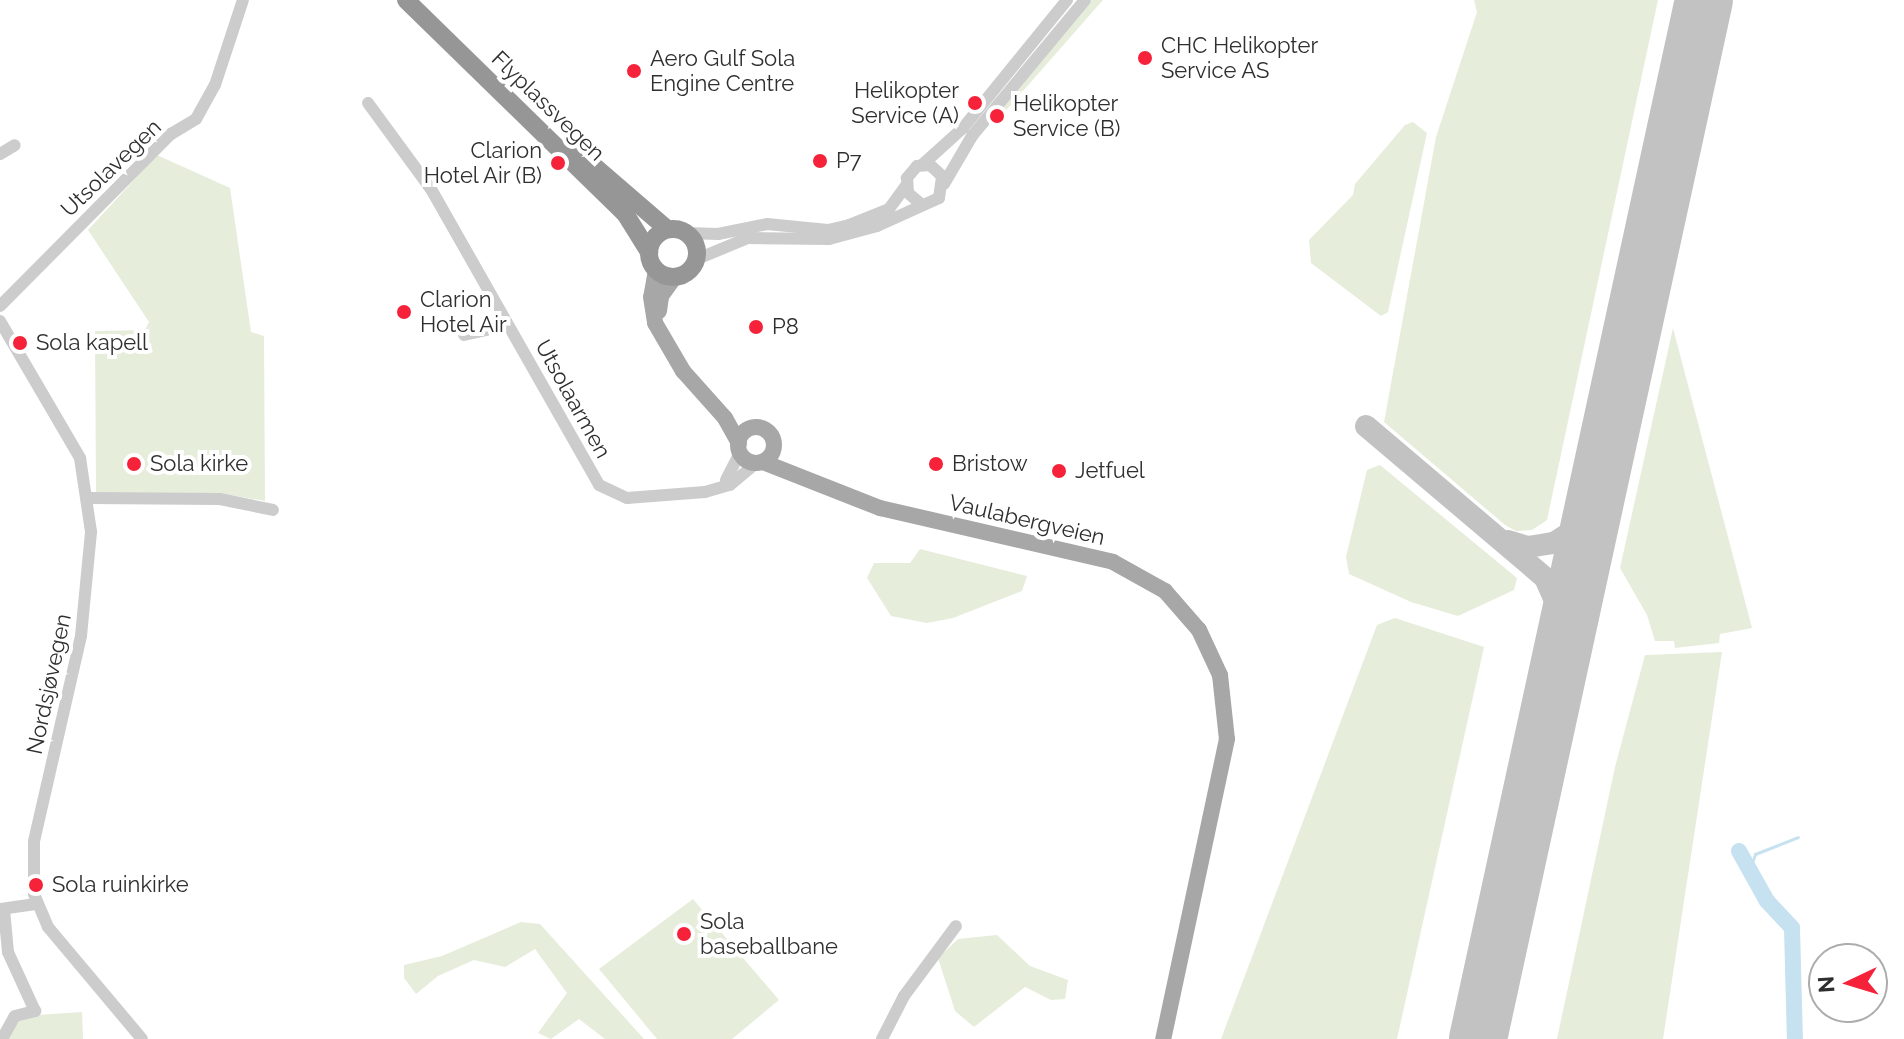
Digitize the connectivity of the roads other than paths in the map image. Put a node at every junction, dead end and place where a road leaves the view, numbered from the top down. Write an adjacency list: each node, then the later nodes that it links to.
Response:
1 (243, 0): 19 (street, Utsolavegen)
2 (406, 0): 15 (highway, Flyplassvegen)
3 (421, 0): 13 (highway, Flyplassvegen)
4 (1067, 0): 9 (street)
5 (1085, 0): 10 (street)
6 (368, 103): 21 (street, Utsolaarmen)
7 (15, 145): 8 (street)
8 (0, 154)
9 (922, 165): 10 (street); 11 (street)
10 (944, 184): 12 (street)
11 (906, 186): 12 (street); 14 (street)
12 (920, 203): 16 (street)
13 (667, 229): 14 (highway); 15 (highway)
14 (687, 233): 16 (highway)
15 (649, 252): 17 (highway)
16 (697, 259): 18 (highway)
17 (656, 270): 18 (highway); 22 (main road)
18 (675, 277): 22 (main road)
19 (0, 306)
20 (0, 321): 31 (street, Nordsjøvegen)
21 (508, 325): 23 (street); 30 (street, Utsolaarmen)
22 (661, 332): 24 (main road)
23 (464, 335)
24 (725, 418): 25 (main road); 27 (main road)
25 (753, 428): 26 (main road); 27 (main road)
26 (774, 442): 28 (main road); 29 (main road)
27 (739, 447): 28 (main road); 30 (street)
28 (760, 463): 29 (main road, Vaulabergveien); 30 (street, Utsolaarmen)
29 (791, 469): 39 (main road, Vaulabergveien)
30 (722, 487)
31 (89, 498): 32 (street); 33 (street, Nordsjøvegen)
32 (273, 510)
33 (36, 904): 34 (street); 37 (street)
34 (2, 909): 36 (street)
35 (956, 926): 38 (street)
36 (2, 1039)
37 (142, 1039)
38 (882, 1039)
39 (1163, 1039)

